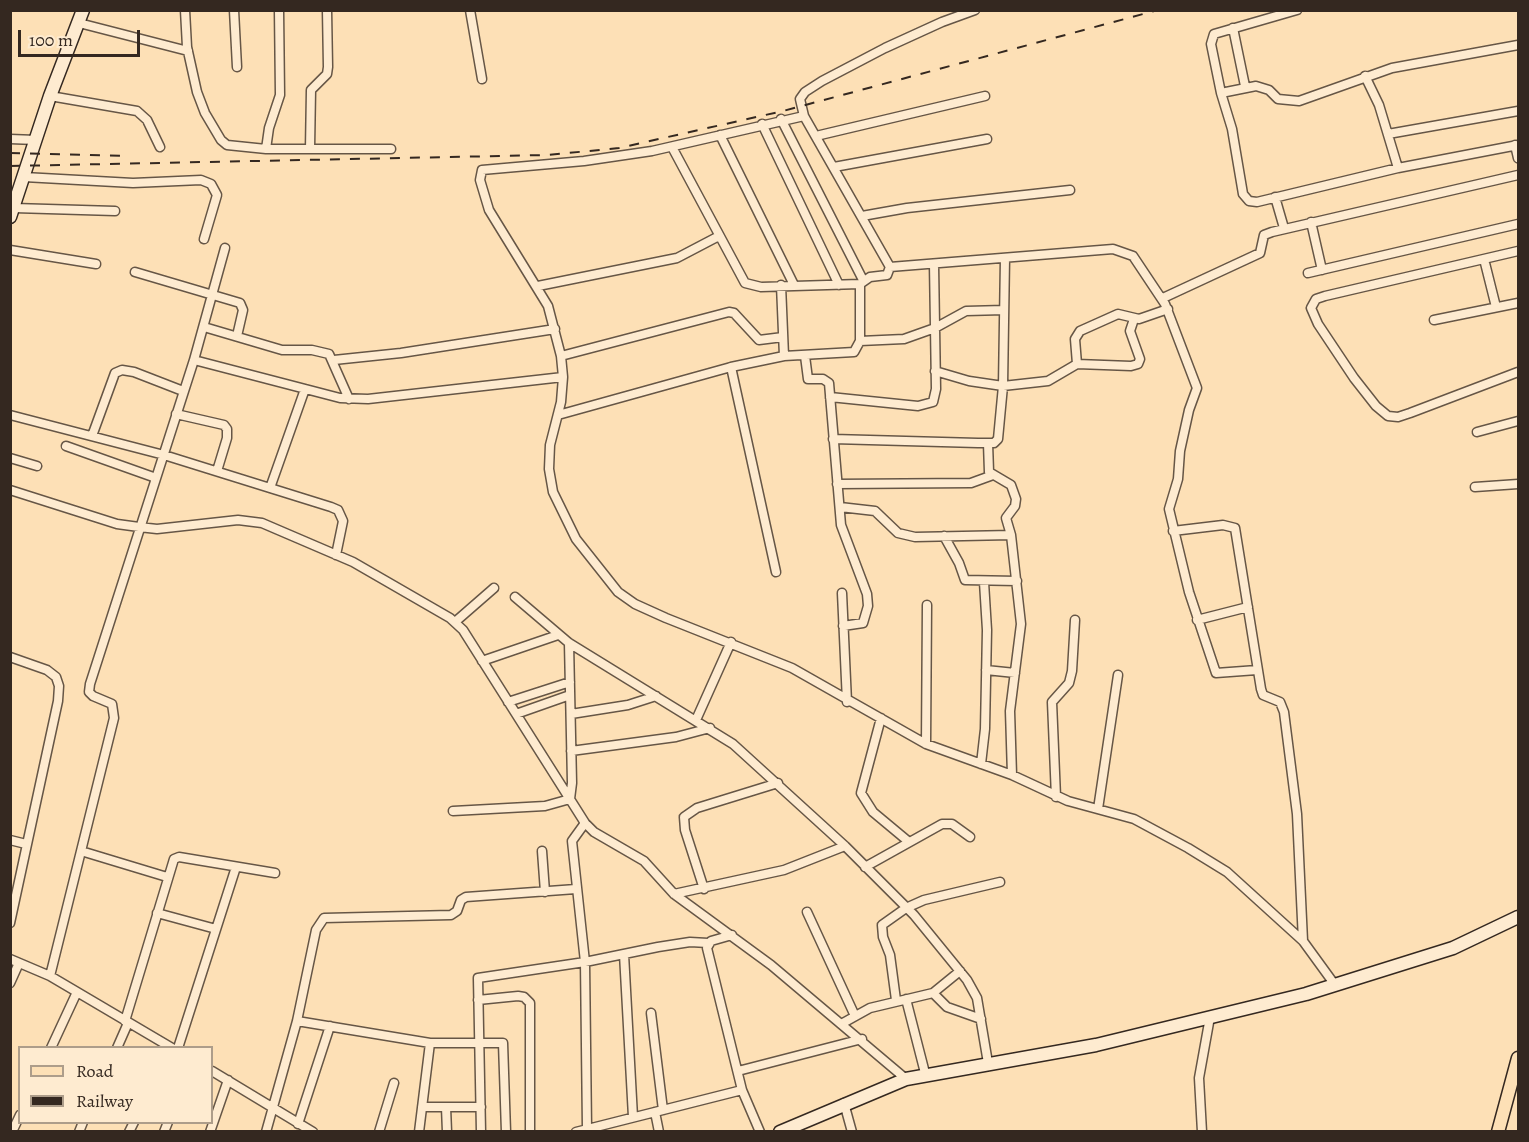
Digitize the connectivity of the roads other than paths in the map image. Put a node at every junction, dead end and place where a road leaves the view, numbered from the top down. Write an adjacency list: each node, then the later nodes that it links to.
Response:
1 (185, 10): 11 (street)
2 (234, 10): 12 (street)
3 (279, 10): 32 (street)
4 (327, 10): 33 (street)
5 (470, 10): 14 (street)
6 (975, 10): 20 (street)
7 (1297, 10): 9 (street)
8 (81, 17): 11 (street); 17 (street)
9 (1233, 28): 15 (street); 16 (street)
10 (1518, 45): 13 (street)
11 (188, 51): 32 (street)
12 (237, 67)
13 (1365, 76): 15 (street); 23 (street)
14 (482, 80)
15 (1245, 86): 16 (street)
16 (1221, 93): 41 (street)
17 (50, 96): 28 (street); 30 (street)
18 (985, 96): 25 (street)
19 (1518, 111): 23 (street)
20 (804, 116): 21 (street); 25 (street)
21 (782, 119): 22 (street); 61 (street)
22 (762, 124): 24 (street); 64 (street)
23 (1388, 134): 37 (street)
24 (720, 135): 31 (street); 63 (street)
25 (816, 136): 36 (street)
26 (10, 139): 28 (street)
27 (987, 139): 36 (street)
28 (36, 140): 39 (street)
29 (1517, 145): 35 (street); 37 (street)
30 (160, 147)
31 (672, 147): 48 (street); 65 (street)
32 (266, 149): 33 (street)
33 (310, 149): 34 (street)
34 (391, 149)
35 (1518, 158)
36 (834, 167): 44 (street)
37 (1398, 168): 41 (street)
38 (1518, 175): 45 (street)
39 (24, 177): 42 (street); 49 (street)
40 (1070, 190): 44 (street)
41 (1275, 197): 47 (street)
42 (13, 204): 43 (street)
43 (115, 211)
44 (862, 216): 57 (street)
45 (1311, 222): 47 (street); 58 (street)
46 (1518, 224): 58 (street)
47 (1284, 228): 67 (street)
48 (719, 236): 62 (street); 65 (street)
49 (204, 239)
50 (225, 248): 66 (street)
51 (10, 250): 55 (street)
52 (1518, 251): 54 (street)
53 (1005, 258): 56 (street); 67 (street); 71 (street)
54 (1484, 259): 69 (street); 88 (street)
55 (96, 264)
56 (934, 264): 57 (street); 75 (street)
57 (890, 267): 61 (street)
58 (1322, 270): 60 (street)
59 (135, 272): 66 (street)
60 (1308, 273)
61 (862, 282): 64 (street); 79 (street)
62 (781, 285): 63 (street); 78 (street)
63 (794, 285): 64 (street)
64 (838, 285)
65 (538, 286): 76 (street)
66 (213, 296): 74 (street); 77 (street)
67 (1163, 298): 70 (street)
68 (1518, 303): 69 (street)
69 (1496, 307): 73 (street)
70 (1168, 309): 72 (street); 117 (street)
71 (1004, 310): 75 (street); 90 (street)
72 (1134, 319): 85 (street); 85 (street)
73 (1434, 320)
74 (204, 327): 77 (street); 83 (street)
75 (935, 328): 79 (street); 87 (street)
76 (555, 329): 80 (street); 84 (street)
77 (237, 336): 84 (street)
78 (783, 337): 80 (street); 81 (street)
79 (860, 341): 82 (street)
80 (561, 356): 89 (street)
81 (783, 356): 82 (street); 86 (street)
82 (805, 356): 93 (street)
83 (194, 360): 91 (street); 92 (street)
84 (334, 360): 94 (street)
85 (1077, 364): 90 (street)
86 (731, 367): 96 (street); 121 (street)
87 (935, 371): 90 (street); 93 (street)
88 (1518, 372)
89 (563, 377): 94 (street); 96 (street)
90 (1003, 386): 102 (street)
91 (305, 389): 94 (street); 112 (street)
92 (183, 391): 95 (street); 100 (street)
93 (830, 397): 101 (street)
94 (349, 399)
95 (176, 414): 104 (street); 107 (street)
96 (558, 415): 134 (street)
97 (10, 416): 100 (street)
98 (1518, 421): 99 (street)
99 (1477, 432)
100 (92, 436): 104 (street)
101 (833, 439): 102 (street); 110 (street)
102 (988, 443): 108 (street)
103 (66, 446): 109 (street)
104 (164, 454): 107 (street); 109 (street)
105 (10, 458): 106 (street)
106 (36, 466)
107 (217, 471): 112 (street)
108 (993, 475): 110 (street); 118 (street)
109 (156, 478): 116 (street)
110 (837, 484): 115 (street)
111 (1518, 484): 113 (street)
112 (270, 488): 120 (street)
113 (1475, 488)
114 (10, 490): 116 (street)
115 (840, 507): 119 (street); 132 (street)
116 (139, 527): 120 (street); 167 (street)
117 (1173, 531): 128 (street); 130 (street)
118 (1011, 535): 119 (street); 122 (street)
119 (944, 536): 123 (street)
120 (336, 555): 131 (street)
121 (776, 572)
122 (1017, 581): 123 (street); 140 (street)
123 (984, 582): 138 (street)
124 (494, 588): 131 (street)
125 (842, 593): 132 (street)
126 (515, 597): 133 (street)
127 (927, 605): 152 (street)
128 (1248, 607): 130 (street); 139 (street)
129 (1075, 620): 157 (street)
130 (1197, 620): 139 (street)
131 (454, 622): 137 (street)
132 (843, 626): 146 (street)
133 (558, 635): 135 (street); 137 (street)
134 (731, 642): 146 (street); 150 (street)
135 (569, 643): 142 (street); 144 (street)
136 (10, 657): 165 (street)
137 (482, 661): 145 (street)
138 (986, 670): 140 (street); 154 (street)
139 (1257, 670): 186 (street)
140 (1015, 673): 155 (street)
141 (1118, 675): 159 (street)
142 (570, 682): 143 (street); 145 (street)
143 (570, 695): 147 (street); 148 (street)
144 (656, 696): 148 (street); 150 (street)
145 (508, 702): 147 (street)
146 (847, 702): 149 (street)
147 (516, 714): 158 (street)
148 (571, 714): 153 (street)
149 (880, 718): 152 (street); 164 (street)
150 (696, 720): 151 (street)
151 (710, 728): 153 (street); 156 (street)
152 (926, 744): 154 (street)
153 (571, 751): 158 (street)
154 (981, 764): 155 (street)
155 (1012, 775): 157 (street)
156 (778, 783): 166 (street); 176 (street)
157 (1056, 796): 159 (street)
158 (570, 799): 160 (street); 161 (street)
159 (1098, 809): 186 (street)
160 (453, 811)
161 (585, 823): 175 (street); 178 (street)
162 (970, 837): 164 (street)
163 (10, 840): 165 (street)
164 (909, 842): 170 (street)
165 (26, 844): 174 (street)
166 (845, 846): 170 (street); 176 (street)
167 (81, 850): 172 (street); 193 (street)
168 (542, 851): 177 (street)
169 (236, 867): 171 (street); 172 (street); 184 (street)
170 (865, 867): 179 (street)
171 (275, 873)
172 (167, 878): 181 (street)
173 (1000, 882): 179 (street)
174 (14, 889): 183 (street)
175 (576, 889): 177 (street); 190 (street)
176 (704, 889): 178 (street)
177 (545, 892): 205 (street)
178 (674, 894): 185 (street)
179 (906, 908): 192 (street); 200 (street)
180 (807, 912): 202 (street)
181 (157, 913): 184 (street); 206 (street)
182 (1518, 917): 195 (street)
183 (10, 923)
184 (216, 929): 215 (street)
185 (732, 935): 187 (street); 207 (street)
186 (1303, 940): 195 (street)
187 (708, 943): 188 (street); 218 (street)
188 (624, 954): 190 (street); 231 (street)
189 (10, 960): 191 (street)
190 (585, 962): 199 (street); 234 (street)
191 (20, 963): 193 (street); 194 (street)
192 (960, 971): 197 (street); 204 (street)
193 (51, 976): 196 (street)
194 (10, 983)
195 (1335, 985): 203 (street)
196 (77, 992): 206 (street); 212 (street)
197 (933, 993): 198 (street); 204 (street)
198 (906, 999): 200 (street); 220 (street)
199 (478, 1000): 210 (street); 243 (street)
200 (896, 1000): 202 (street)
201 (651, 1013): 230 (street)
202 (855, 1016): 207 (street)
203 (1210, 1017): 217 (street); 249 (street)
204 (981, 1018): 217 (street)
205 (297, 1021): 208 (street); 229 (street)
206 (127, 1022): 213 (street); 214 (street)
207 (843, 1023): 209 (street)
208 (330, 1026): 211 (street); 233 (street)
209 (862, 1039): 218 (street); 221 (street)
210 (480, 1042): 211 (street); 228 (street); 242 (street)
211 (430, 1043): 226 (street)
212 (51, 1046)
213 (117, 1046)
214 (170, 1046)
215 (178, 1046)
216 (1518, 1058): 250 (main road)
217 (988, 1063): 220 (street)
218 (738, 1071): 224 (street)
219 (213, 1072): 222 (street)
220 (925, 1073): 221 (street)
221 (906, 1078): 225 (street)
222 (228, 1080): 229 (street); 232 (street)
223 (394, 1083): 238 (street)
224 (742, 1090): 230 (street); 246 (street)
225 (844, 1103): 247 (street); 248 (street)
226 (422, 1107): 227 (street); 239 (street)
227 (446, 1107): 228 (street); 240 (street)
228 (481, 1107): 241 (street)
229 (273, 1109): 233 (street); 236 (street)
230 (659, 1111): 231 (street); 245 (street)
231 (633, 1117): 235 (street)
232 (213, 1122)
233 (298, 1124): 237 (street)
234 (586, 1129): 235 (street); 244 (street)
235 (599, 1129)
236 (266, 1131)
237 (314, 1131)
238 (379, 1131)
239 (419, 1131)
240 (447, 1131)
241 (481, 1131)
242 (506, 1131)
243 (530, 1131)
244 (576, 1131)
245 (659, 1131)
246 (760, 1131)
247 (780, 1131)
248 (852, 1131)
249 (1202, 1131)
250 (1498, 1131)

